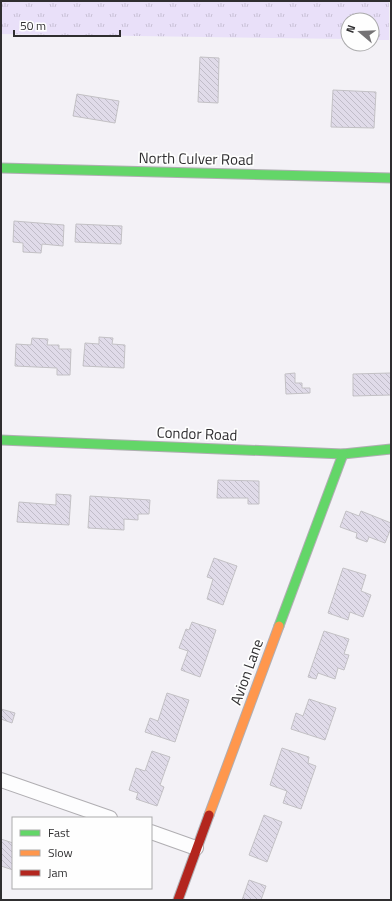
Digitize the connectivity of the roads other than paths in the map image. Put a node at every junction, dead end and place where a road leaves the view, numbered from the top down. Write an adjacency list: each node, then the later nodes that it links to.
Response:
1 (1, 168): 2 (street, North Culver Road)
2 (391, 178)
3 (1, 440): 5 (street, Condor Road)
4 (391, 449): 5 (street, Condor Road)
5 (343, 454): 9 (street, Avion Lane)
6 (1, 780): 7 (street)
7 (107, 817)
8 (152, 832): 9 (street)
9 (196, 848): 10 (street, Avion Lane)
10 (178, 900)

